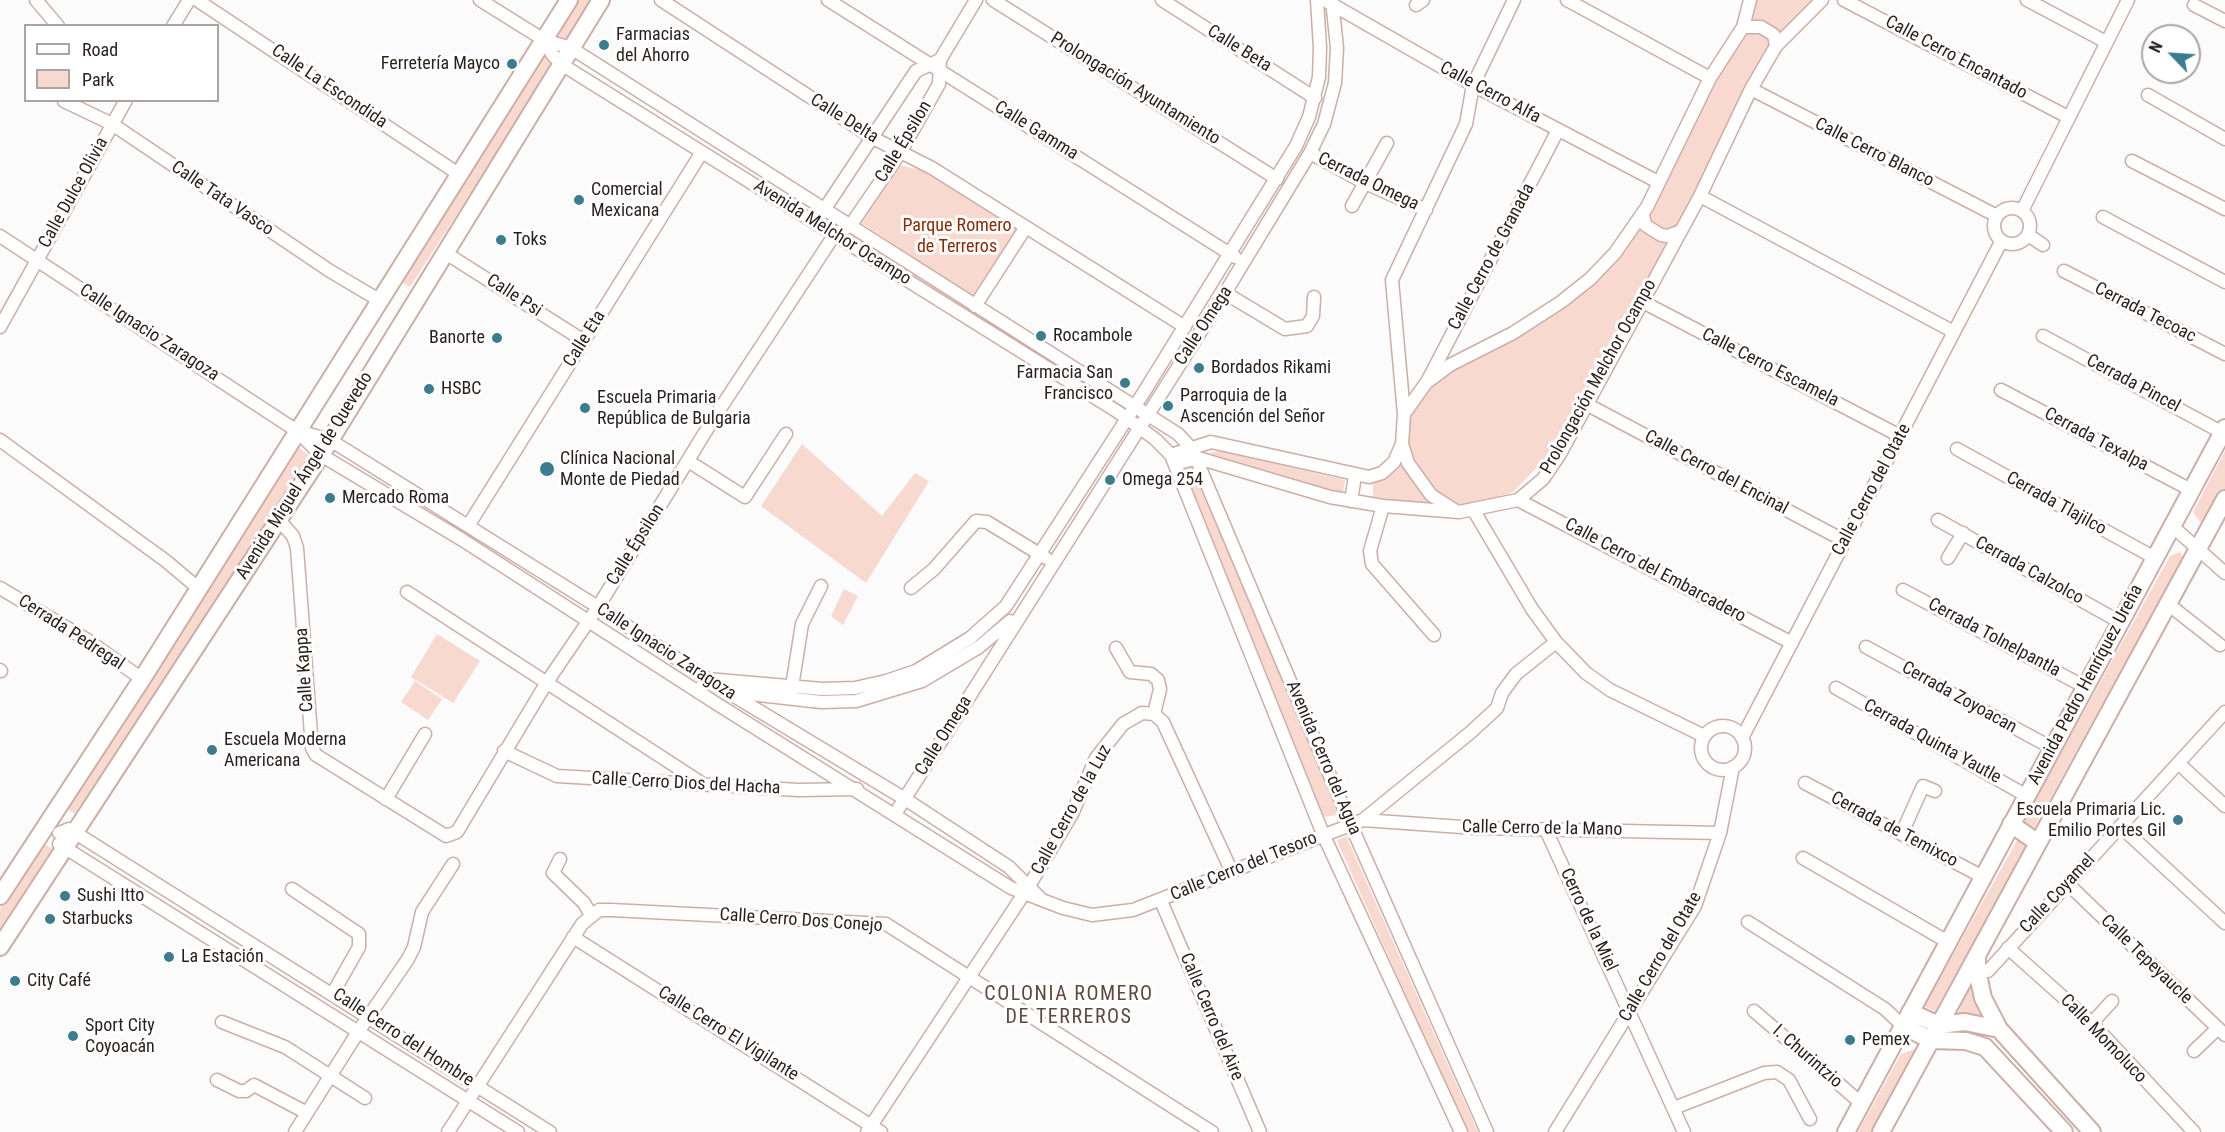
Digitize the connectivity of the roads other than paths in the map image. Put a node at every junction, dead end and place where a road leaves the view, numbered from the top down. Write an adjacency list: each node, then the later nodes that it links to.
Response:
1 (36, 0): 23 (street)
2 (189, 0): 24 (street)
3 (197, 0): 49 (street, Calle La Escondida)
4 (480, 0): 26 (street, Avenida Melchor Ocampo)
5 (569, 0): 26 (main road, Avenida Miguel Ángel de Quevedo)
6 (601, 0): 29 (main road, Avenida Miguel Ángel de Quevedo)
7 (661, 0): 42 (street, Calle Delta)
8 (828, 0): 31 (street, Calle Gamma)
9 (976, 0): 31 (street, Calle Épsilon)
10 (993, 0): 50 (street, Prolongación Ayuntamiento)
11 (1162, 0): 36 (street, Calle Beta)
12 (1317, 0): 36 (street, Calle Omega)
13 (1514, 0): 33 (street)
14 (1567, 0): 32 (street)
15 (1750, 0): 25 (street)
16 (1822, 0): 28 (street, Prolongación Melchor Ocampo)
17 (1844, 0): 39 (street, Calle Cerro Encantado)
18 (2027, 0): 27 (street)
19 (2128, 0): 27 (street)
20 (1329, 2): 33 (street, Calle Cerro Alfa); 47 (street, Calle Omega)
21 (2194, 5): 22 (street)
22 (2225, 21)
23 (56, 24)
24 (174, 24)
25 (1743, 27): 28 (street); 32 (street)
26 (544, 40): 29 (street, Avenida Melchor Ocampo); 30 (street, Avenida Melchor Ocampo); 49 (main road, Avenida Miguel Ángel de Quevedo)
27 (2106, 42): 39 (street)
28 (1776, 46): 34 (street, Prolongación Melchor Ocampo)
29 (571, 48): 30 (main road, Avenida Miguel Ángel de Quevedo); 56 (street, Avenida Melchor Ocampo)
30 (561, 64): 45 (street, Avenida Melchor Ocampo); 72 (main road, Avenida Miguel Ángel de Quevedo)
31 (937, 65): 42 (street, Calle Épsilon); 46 (street, Calle Épsilon); 74 (street, Calle Gamma)
32 (1710, 78): 51 (street)
33 (1473, 85): 41 (street, Calle Cerro Alfa); 57 (street)
34 (1751, 89): 53 (street, Prolongación Melchor Ocampo); 60 (street, Calle Cerro Blanco)
35 (2148, 96): 43 (street)
36 (1315, 98): 50 (street, Calle Omega)
37 (66, 102): 40 (street, Calle Tata Vasco)
38 (125, 102): 40 (street, Calle Dulce Olivia)
39 (2068, 117): 58 (street)
40 (112, 124): 75 (street, Calle Dulce Olivia); 81 (street, Calle Tata Vasco)
41 (1558, 130): 51 (street, Calle Cerro Alfa); 90 (street, Calle Cerro de Granada)
42 (873, 138): 46 (street, Calle Delta); 56 (street, Calle Épsilon)
43 (2225, 139)
44 (1387, 143): 52 (street)
45 (702, 152): 62 (street, Avenida Melchor Ocampo); 88 (street, Calle Eta)
46 (900, 153): 63 (street, Calle Épsilon); 64 (street, Calle Delta)
47 (1310, 153): 52 (street, Cerrada Omega); 76 (street, Calle Omega)
48 (2132, 161): 55 (street)
49 (460, 175): 81 (main road, Avenida Miguel Ángel de Quevedo)
50 (1276, 179): 74 (street, Calle Omega)
51 (1658, 182): 59 (street)
52 (1365, 183): 54 (street); 57 (street, Cerrada Omega)
53 (1700, 196): 66 (street, Prolongación Melchor Ocampo); 86 (street)
54 (1352, 206)
55 (2225, 209)
56 (824, 210): 62 (street, Calle Épsilon); 63 (street, Avenida Melchor Ocampo)
57 (1426, 210): 95 (street)
58 (2022, 211): 60 (street); 68 (street)
59 (1643, 214): 65 (street); 66 (street)
60 (1997, 216): 70 (street)
61 (2103, 217): 78 (street)
62 (816, 222): 67 (street, Avenida Melchor Ocampo)
63 (850, 226): 67 (street, Calle Épsilon); 83 (street, Avenida Melchor Ocampo)
64 (1026, 227): 83 (street); 85 (street, Calle Delta)
65 (1634, 228): 73 (street); 90 (street)
66 (1678, 232): 73 (street, Prolongación Melchor Ocampo)
67 (834, 234): 96 (street, Avenida Melchor Ocampo); 111 (street, Calle Épsilon)
68 (2028, 235): 70 (street); 71 (street)
69 (0, 236): 75 (street, Calle Ignacio Zaragoza)
70 (2001, 242): 86 (street, Calle Cerro del Otate)
71 (2043, 245)
72 (444, 252): 88 (street, Calle Psi); 103 (main road, Avenida Miguel Ángel de Quevedo)
73 (1667, 253): 82 (street, Prolongación Melchor Ocampo)
74 (1230, 254): 76 (street, Calle Gamma); 85 (street, Calle Omega)
75 (37, 260): 84 (street, Calle Dulce Olivia); 98 (street, Calle Ignacio Zaragoza)
76 (1244, 262): 79 (street, Calle Omega)
77 (2064, 272): 89 (street, Cerrada Tecoac)
78 (2225, 282)
79 (1225, 293): 80 (street); 94 (street, Calle Omega)
80 (1314, 297)
81 (379, 300): 98 (main road, Avenida Miguel Ángel de Quevedo)
82 (1641, 301): 92 (street, Prolongación Melchor Ocampo); 102 (street, Calle Cerro Escamela)
83 (975, 306): 93 (street, Avenida Melchor Ocampo)
84 (0, 327)
85 (1185, 327): 93 (street, Calle Omega)
86 (1954, 332): 102 (street, Calle Cerro del Otate)
87 (2043, 336): 99 (street, Cerrada Pincel)
88 (584, 341): 122 (street, Calle Eta)
89 (2225, 354)
90 (1426, 383): 95 (street)
91 (2001, 390): 113 (street, Cerrada Texalpa)
92 (1588, 405): 114 (street, Prolongación Melchor Ocampo); 125 (street, Calle Cerro del Encinal)
93 (1135, 406): 94 (street, Avenida Cerro del Agua); 96 (street, Calle Omega)
94 (1147, 414): 97 (street, Calle Omega); 101 (street, Avenida Cerro del Agua)
95 (1404, 414): 106 (street)
96 (1127, 419): 97 (street, Avenida Cerro del Agua); 127 (street, Calle Omega)
97 (1139, 427): 110 (street, Avenida Cerro del Agua); 130 (street, Calle Omega)
98 (297, 431): 103 (street, Calle Ignacio Zaragoza); 109 (street, Calle Ignacio Zaragoza); 134 (main road, Avenida Miguel Ángel de Quevedo)
99 (2224, 431): 113 (main road, Avenida Pedro Henríquez Ureña)
100 (786, 434): 111 (street)
101 (1178, 434): 104 (street); 108 (street, Avenida Cerro del Agua)
102 (1900, 436): 125 (street, Calle Cerro del Otate)
103 (330, 440): 109 (main road, Avenida Miguel Ángel de Quevedo); 122 (street, Calle Ignacio Zaragoza)
104 (1211, 442): 108 (street); 112 (street)
105 (4, 443): 134 (street)
106 (1402, 444): 112 (street); 119 (street)
107 (1958, 450): 129 (street, Cerrada Tlajilco)
108 (1195, 454): 110 (street); 116 (street, Prolongación Melchor Ocampo); 178 (street, Avenida Cerro del Agua)
109 (321, 455): 120 (main road, Avenida Miguel Ángel de Quevedo); 141 (street, Calle Ignacio Zaragoza)
110 (1173, 460): 186 (street, Avenida Cerro del Agua)
111 (688, 461): 139 (street, Calle Épsilon)
112 (1355, 476): 116 (street)
113 (2191, 490): 123 (main road, Avenida Pedro Henríquez Ureña)
114 (1518, 500): 118 (street, Prolongación Melchor Ocampo); 145 (street, Calle Cerro del Embarcadero)
115 (2225, 500): 126 (main road, Avenida Pedro Henríquez Ureña)
116 (1351, 501): 117 (street, Prolongación Melchor Ocampo)
117 (1383, 506): 119 (street, Prolongación Melchor Ocampo); 143 (street)
118 (1474, 511): 119 (street, Prolongación Melchor Ocampo); 144 (street)
119 (1459, 512)
120 (279, 520): 173 (street, Calle Kappa); 185 (main road, Avenida Miguel Ángel de Quevedo)
121 (1938, 520): 124 (street, Cerrada Calzolco)
122 (468, 526): 139 (street, Calle Ignacio Zaragoza)
123 (2172, 526): 126 (street); 129 (main road, Avenida Pedro Henríquez Ureña)
124 (1963, 533): 128 (street); 142 (street, Cerrada Calzolco)
125 (1845, 541): 145 (street, Calle Cerro del Otate)
126 (2198, 548): 131 (street); 138 (main road, Avenida Pedro Henríquez Ureña)
127 (1041, 555): 130 (street); 135 (street); 156 (street, Calle Omega)
128 (1948, 558)
129 (2155, 558): 142 (main road, Avenida Pedro Henríquez Ureña)
130 (1053, 562): 140 (street, Calle Omega)
131 (2225, 573)
132 (820, 586): 156 (street)
133 (0, 588): 149 (street, Cerrada Pedregal)
134 (198, 588): 149 (main road, Avenida Miguel Ángel de Quevedo)
135 (910, 588)
136 (1903, 590): 152 (street, Cerrada Tolnelpantla)
137 (406, 592): 151 (street)
138 (2168, 604): 146 (street); 187 (main road, Avenida Pedro Henríquez Ureña)
139 (598, 607): 141 (street, Calle Épsilon); 150 (street, Calle Ignacio Zaragoza)
140 (1021, 612): 156 (street); 174 (street, Calle Omega)
141 (588, 621): 151 (street, Calle Épsilon); 155 (street, Calle Ignacio Zaragoza)
142 (2120, 622): 152 (main road, Avenida Pedro Henríquez Ureña)
143 (1434, 635)
144 (1556, 642): 161 (street); 177 (street, Calle Cerro del Tesoro)
145 (1792, 643): 162 (street, Calle Cerro del Otate)
146 (2220, 645)
147 (1866, 647): 163 (street, Cerrada Zoyoacan)
148 (1116, 648): 159 (street)
149 (142, 679): 185 (main road, Avenida Miguel Ángel de Quevedo)
150 (707, 679): 154 (street, Calle Ignacio Zaragoza); 155 (street); 156 (street)
151 (547, 682): 164 (street, Calle Épsilon); 169 (street)
152 (2085, 687): 163 (main road, Avenida Pedro Henríquez Ureña)
153 (1836, 688): 172 (street, Cerrada Quinta Yautle)
154 (726, 691): 156 (street); 157 (street); 167 (street, Calle Ignacio Zaragoza)
155 (698, 692): 157 (street, Calle Ignacio Zaragoza)
156 (791, 693)
157 (717, 704): 170 (street, Calle Ignacio Zaragoza)
158 (2225, 712): 165 (street, Calle Coyamel)
159 (1154, 714): 191 (street); 195 (street, Calle Cerro de la Luz)
160 (425, 734): 173 (street)
161 (1704, 736): 162 (street); 166 (street)
162 (1742, 738): 166 (street)
163 (2052, 748): 172 (main road, Avenida Pedro Henríquez Ureña)
164 (504, 751): 169 (street, Calle Cerro Dios del Hacha); 182 (street, Calle Épsilon)
165 (2178, 763): 175 (street); 180 (street, Calle Coyamel)
166 (1733, 767): 183 (street, Calle Cerro del Otate)
167 (868, 777): 170 (street); 174 (street, Calle Ignacio Zaragoza)
168 (1804, 783): 184 (street, Cerrada de Temixco)
169 (705, 785): 170 (street, Calle Cerro Dios del Hacha)
170 (856, 789): 176 (street, Calle Ignacio Zaragoza)
171 (1935, 791): 184 (street)
172 (2026, 796): 179 (main road, Avenida Pedro Henríquez Ureña)
173 (386, 799): 182 (street, Calle Kappa)
174 (905, 799): 176 (street, Calle Omega); 195 (street, Calle Ignacio Zaragoza)
175 (2225, 806)
176 (895, 814): 195 (street, Calle Ignacio Zaragoza)
177 (1363, 820): 178 (street, Calle Cerro del Tesoro); 181 (street, Calle Cerro de la Mano)
178 (1350, 824): 186 (street, Calle Cerro del Tesoro); 241 (street, Avenida Cerro del Agua)
179 (2011, 824): 187 (main road); 192 (main road, Avenida Pedro Henríquez Ureña)
180 (2120, 826): 193 (street, Calle Coyamel); 200 (street)
181 (1546, 830): 183 (street, Calle Cerro de la Mano); 212 (street, Cerro de la Miel)
182 (436, 831)
183 (1720, 833): 212 (street, Calle Cerro del Otate)
184 (1902, 833): 192 (street, Cerrada de Temixco)
185 (61, 834): 196 (main road, Avenida Miguel Ángel de Quevedo); 203 (street, Calle Cerro del Hombre); 204 (main road, Avenida Miguel Ángel de Quevedo); 207 (street, Calle Cerro del Hombre)
186 (1323, 834): 191 (street, Calle Cerro del Tesoro); 240 (street, Avenida Cerro del Agua)
187 (2038, 843): 206 (main road, Avenida Pedro Henríquez Ureña)
188 (1803, 858): 202 (street)
189 (561, 859): 198 (street)
190 (453, 864): 214 (street)
191 (1231, 870): 197 (street, Calle Cerro del Tesoro)
192 (1983, 877): 202 (main road, Avenida Pedro Henríquez Ureña)
193 (2067, 884): 205 (street, Calle Coyamel); 221 (street, Calle Tepeyaucle)
194 (292, 889): 210 (street)
195 (1026, 890): 197 (street, Calle Cerro del Tesoro); 209 (street, Calle Cerro de la Luz)
196 (0, 896)
197 (1161, 901): 239 (street, Calle Cerro del Aire)
198 (591, 915): 201 (street); 209 (street, Calle Cerro Dos Conejo)
199 (1748, 922): 215 (street)
200 (2225, 923)
201 (573, 937): 226 (street); 233 (street, Calle Cerro El Vigilante)
202 (1948, 942): 215 (main road, Avenida Pedro Henríquez Ureña)
203 (255, 945): 207 (street); 210 (street, Calle Cerro del Hombre)
204 (0, 947)
205 (2008, 948): 208 (street, Calle Coyamel); 217 (street, Calle Momoluco)
206 (1977, 956): 218 (main road, Avenida Pedro Henríquez Ureña); 219 (main road)
207 (246, 960): 220 (street, Calle Cerro del Hombre)
208 (1988, 970)
209 (968, 976): 233 (street, Calle Cerro de la Luz); 238 (street, Calle Cerro Dos Conejo)
210 (333, 993): 214 (street, Calle Cerro del Hombre)
211 (2112, 1001): 217 (street)
212 (1630, 1011): 230 (street, Cerro de la Miel); 242 (street, Calle Cerro del Otate)
213 (1754, 1011): 229 (street, I. Churintzio)
214 (369, 1017): 220 (street); 226 (street, Calle Cerro del Hombre)
215 (1906, 1019): 218 (main road); 222 (main road); 229 (main road, Avenida Pedro Henríquez Ureña)
216 (222, 1022): 224 (street)
217 (2092, 1023): 248 (street, Calle Momoluco)
218 (1939, 1025): 219 (main road); 222 (main road, Avenida Pedro Henríquez Ureña)
219 (1999, 1029): 247 (main road)
220 (358, 1032): 224 (street); 228 (street, Calle Cerro del Hombre)
221 (2221, 1032): 223 (street)
222 (1931, 1040): 245 (main road, Avenida Pedro Henríquez Ureña); 246 (main road)
223 (2194, 1051)
224 (329, 1077): 227 (street); 231 (street)
225 (217, 1080): 231 (street)
226 (478, 1086): 228 (street); 237 (street, Calle Cerro del Hombre)
227 (365, 1098)
228 (468, 1101): 235 (street); 236 (street, Calle Cerro del Hombre)
229 (1861, 1103): 244 (main road, Avenida Pedro Henríquez Ureña)
230 (1674, 1108): 232 (street); 243 (street, Cerro de la Miel)
231 (307, 1113): 234 (street)
232 (1809, 1119)
233 (873, 1130)
234 (295, 1132)
235 (448, 1132)
236 (518, 1132)
237 (550, 1132)
238 (1212, 1132)
239 (1260, 1132)
240 (1461, 1132)
241 (1487, 1132)
242 (1555, 1132)
243 (1684, 1132)
244 (1845, 1132)
245 (1881, 1132)
246 (2064, 1132)
247 (2092, 1132)
248 (2194, 1132)

